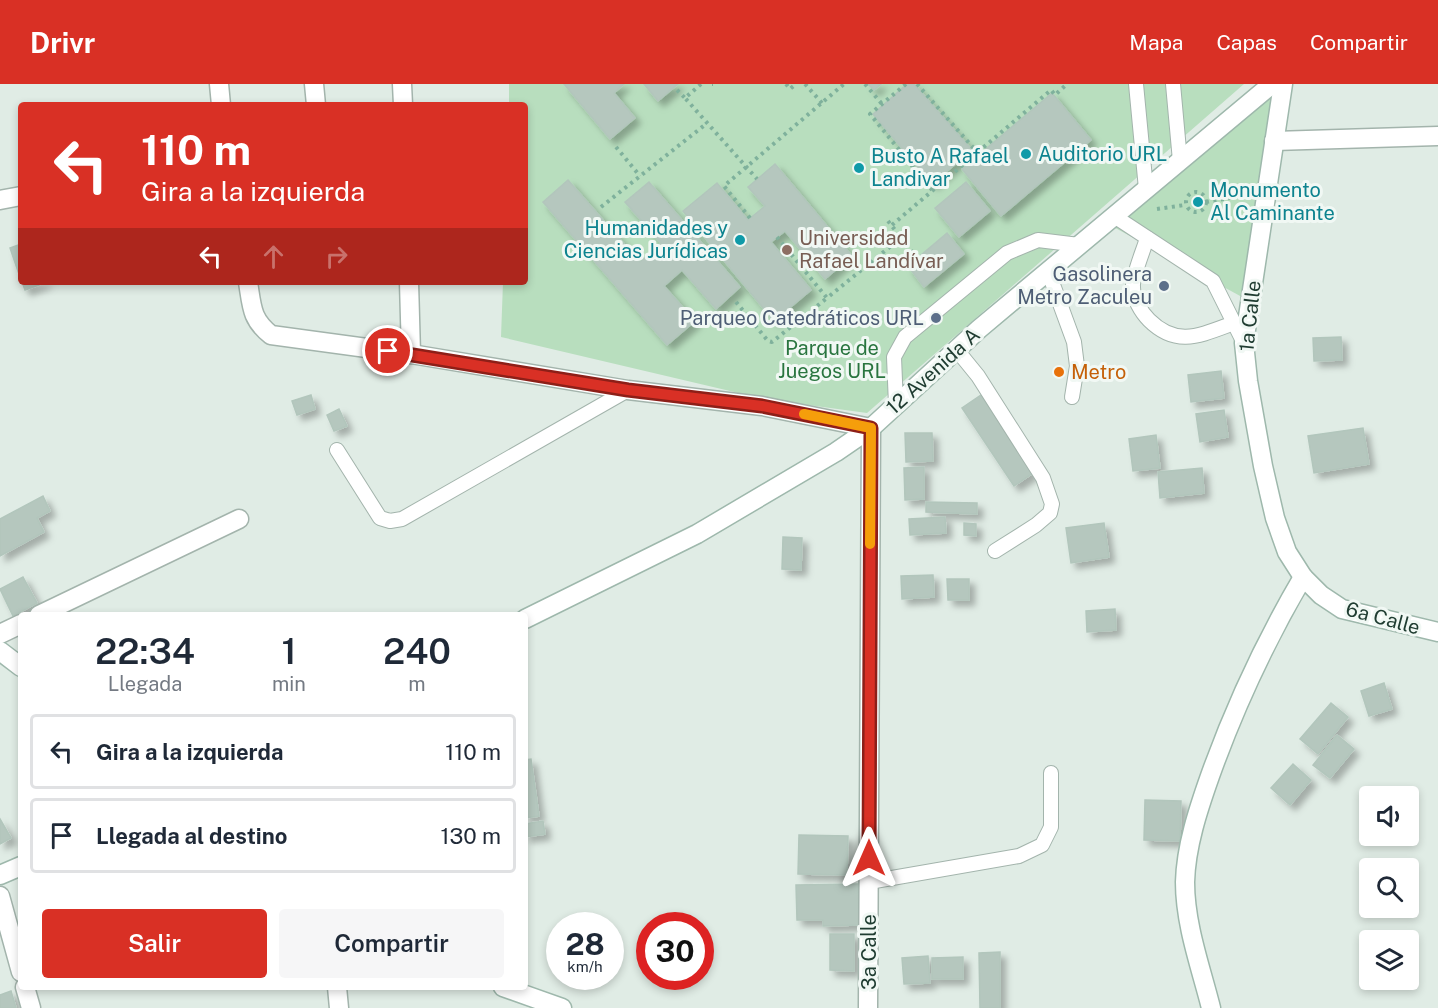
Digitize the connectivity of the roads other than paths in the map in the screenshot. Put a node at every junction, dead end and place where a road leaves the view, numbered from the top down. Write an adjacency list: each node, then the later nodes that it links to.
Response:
1 (219, 84): 8 (street)
2 (314, 84): 9 (street)
3 (402, 84): 10 (street)
4 (1136, 84): 14 (lane)
5 (1173, 84): 13 (lane)
6 (1272, 84): 13 (street, 12 Avenida A)
7 (1283, 84): 12 (street, 1a Calle)
8 (221, 102)
9 (316, 102)
10 (403, 102)
11 (1438, 136): 12 (street)
12 (1274, 141): 24 (street, 1a Calle)
13 (1180, 161): 14 (street, 12 Avenida A)
14 (1146, 189): 17 (street, 12 Avenida A)
15 (18, 197): 16 (street)
16 (0, 200)
17 (1114, 216): 18 (lane); 19 (street, 12 Avenida A)
18 (1147, 238): 23 (lane); 23 (lane)
19 (1079, 245): 20 (street, 12 Avenida A); 29 (lane)
20 (1047, 271): 25 (street, 12 Avenida A); 28 (lane)
21 (248, 285): 26 (street)
22 (409, 285): 26 (street)
23 (1234, 323): 24 (lane)
24 (1244, 343): 34 (street, 1a Calle)
25 (956, 349): 29 (street, 12 Avenida A); 33 (lane)
26 (411, 354): 27 (street)
27 (628, 390): 30 (street); 31 (lane)
28 (1072, 397)
29 (896, 405): 30 (street, 12 Avenida A)
30 (871, 428): 36 (street, 12 Avenida A); 45 (street, 3a Calle)
31 (337, 450)
32 (239, 519): 35 (street)
33 (995, 551)
34 (1303, 577): 38 (street, 6a Calle); 55 (street)
35 (45, 612)
36 (528, 618)
37 (18, 625): 39 (street)
38 (1438, 633)
39 (0, 634)
40 (0, 651): 41 (street)
41 (18, 665)
42 (1051, 773): 45 (lane)
43 (18, 867): 44 (street)
44 (0, 875)
45 (869, 882): 54 (street, 3a Calle)
46 (0, 896): 47 (street)
47 (18, 961)
48 (26, 990): 51 (street)
49 (337, 990): 52 (street)
50 (511, 990): 53 (street)
51 (31, 1008)
52 (339, 1008)
53 (562, 1008)
54 (868, 1008)
55 (1211, 1008)

